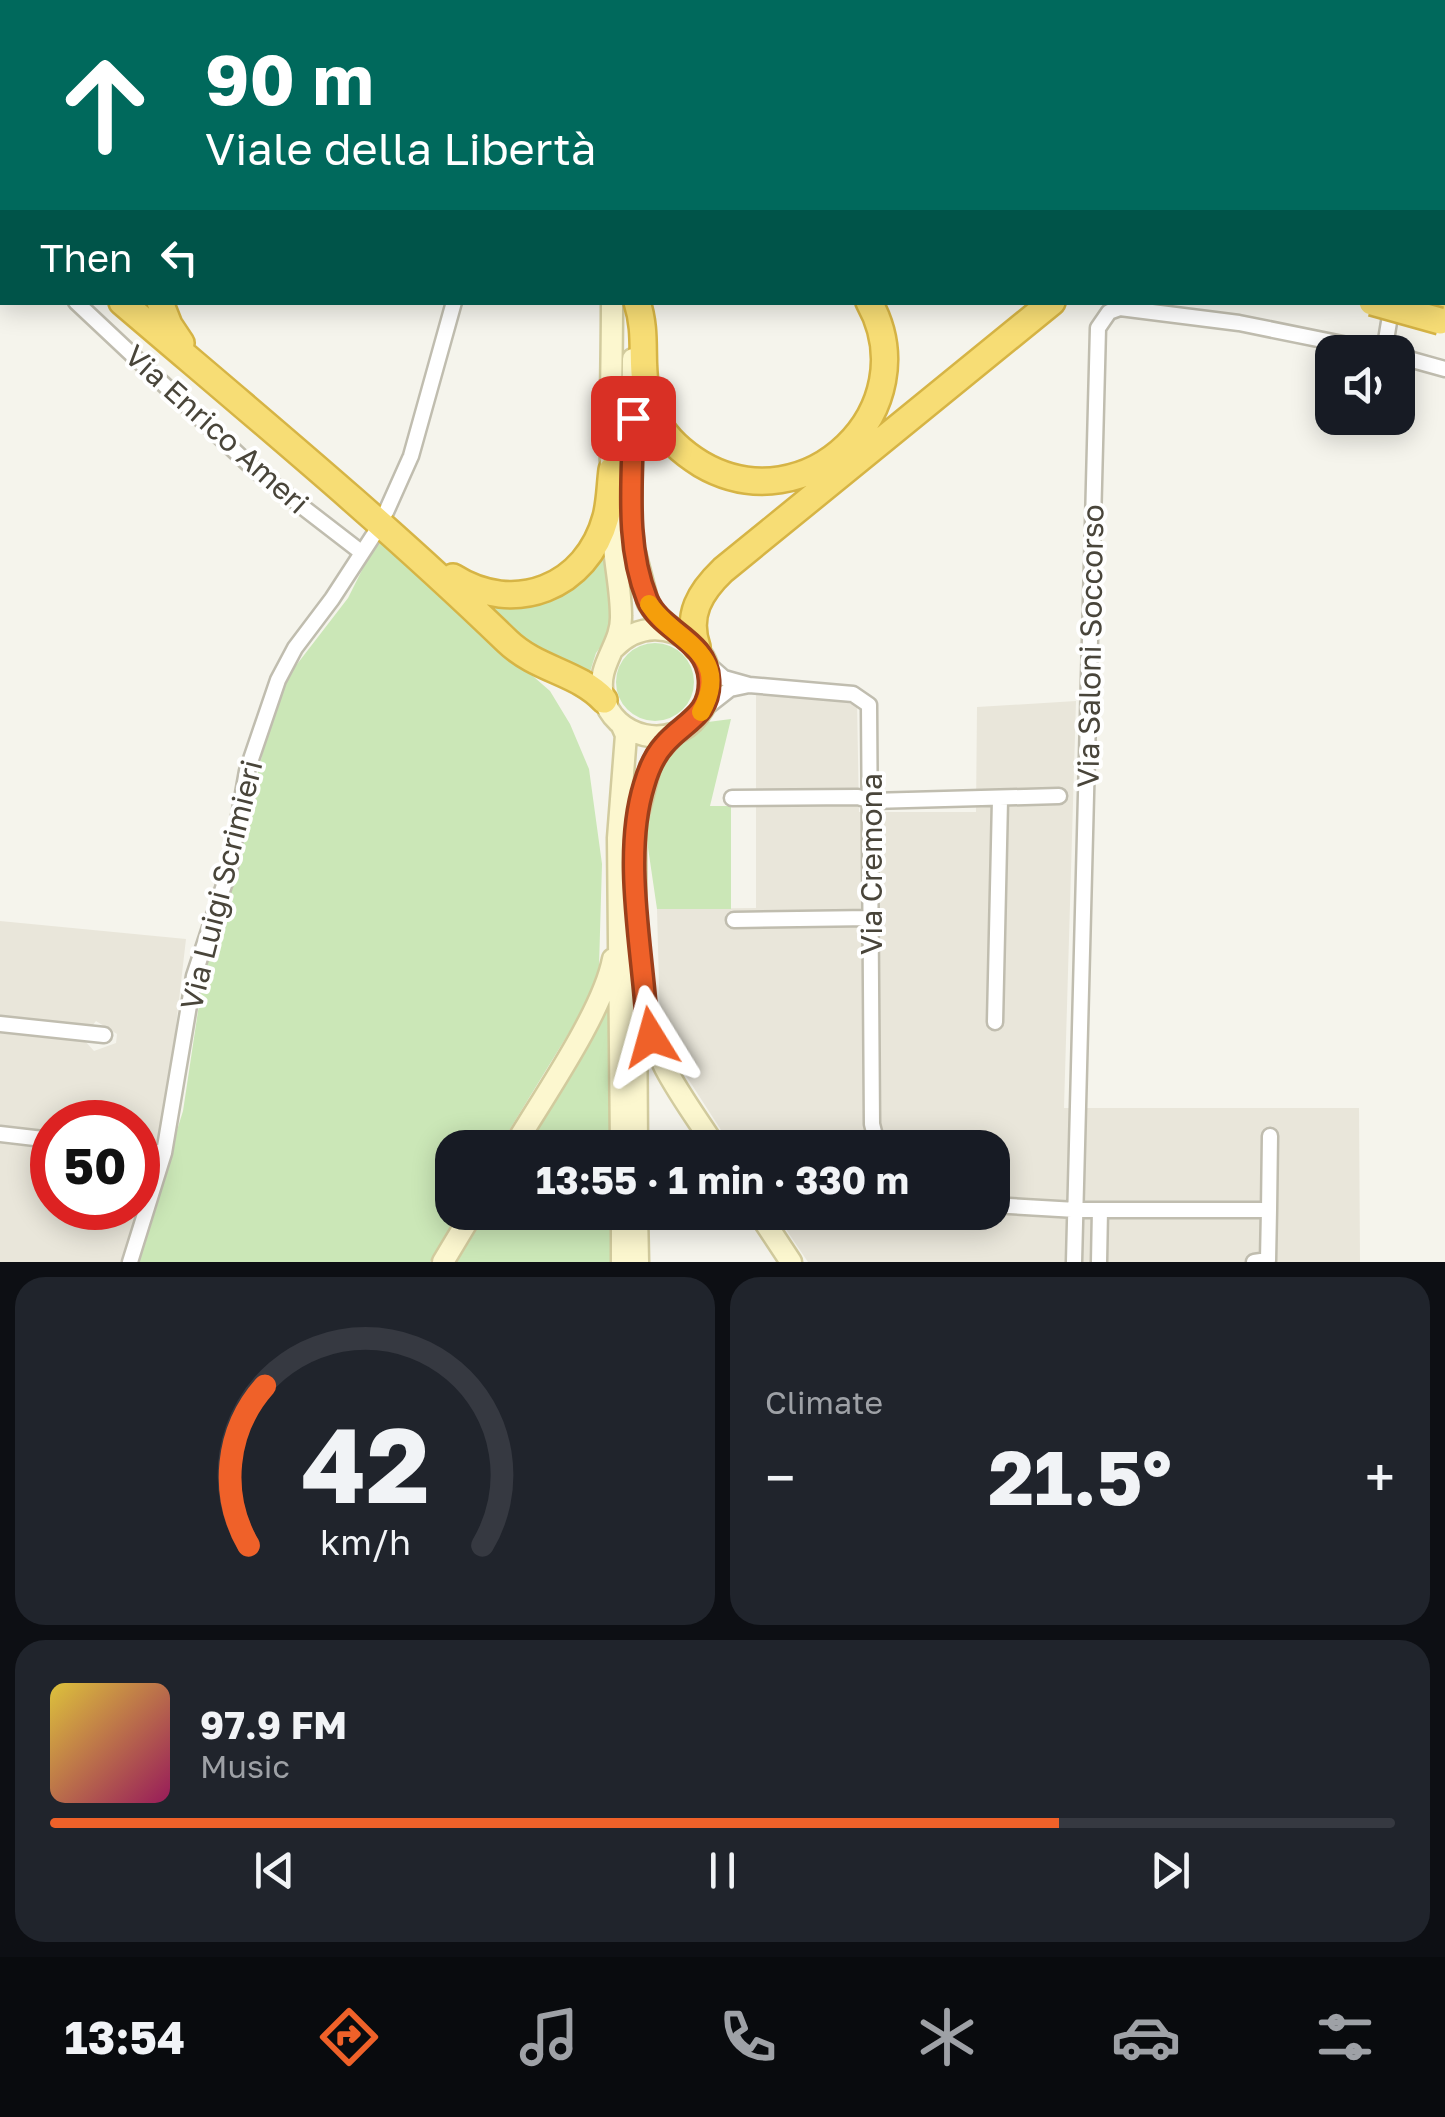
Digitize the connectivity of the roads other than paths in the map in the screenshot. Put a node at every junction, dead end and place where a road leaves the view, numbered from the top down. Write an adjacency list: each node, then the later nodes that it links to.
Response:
1 (79, 305): 22 (street, Via Enrico Ameri)
2 (126, 305): 17 (highway)
3 (161, 305): 17 (highway)
4 (453, 305): 19 (street)
5 (612, 305): 18 (main road)
6 (635, 305): 24 (main road)
7 (636, 305): 8 (highway)
8 (869, 305)
9 (1048, 305): 24 (highway)
10 (1391, 305): 12 (highway, bridge)
11 (1392, 305): 13 (street)
12 (1443, 313)
13 (1386, 335)
14 (1315, 338): 52 (street, Via Saloni Soccorso)
15 (1415, 361): 16 (street)
16 (1445, 369)
17 (216, 379): 21 (highway)
18 (612, 470): 21 (highway); 23 (main road)
19 (386, 512)
20 (375, 533): 22 (street, Via Luigi Scrimieri)
21 (401, 539): 26 (highway)
22 (362, 552): 50 (street, Via Luigi Scrimieri)
23 (614, 648): 24 (main road); 26 (main road)
24 (694, 648): 25 (street, Via Cremona); 27 (main road)
25 (749, 685): 27 (street); 33 (street, Via Cremona)
26 (604, 700): 28 (main road)
27 (699, 714): 29 (main road)
28 (622, 726): 29 (main road); 35 (main road)
29 (676, 733): 34 (main road)
30 (1059, 796): 32 (street)
31 (732, 798): 33 (street)
32 (1000, 800): 33 (street); 38 (street)
33 (871, 801): 36 (street, Via Cremona)
34 (635, 864): 43 (main road); 44 (main road)
35 (618, 912): 41 (main road); 42 (main road)
36 (871, 918): 37 (street); 45 (street, Via Cremona)
37 (734, 920)
38 (995, 1022)
39 (0, 1024): 40 (street)
40 (104, 1035)
41 (523, 1130)
42 (621, 1130)
43 (637, 1130)
44 (705, 1130)
45 (874, 1130)
46 (0, 1134): 48 (street)
47 (1270, 1136): 54 (street)
48 (30, 1137)
49 (160, 1152): 50 (street)
50 (164, 1152): 59 (street, Via Luigi Scrimieri)
51 (1010, 1206): 52 (street)
52 (1076, 1210): 53 (street); 64 (street, Via Saloni Soccorso)
53 (1100, 1210): 54 (street); 65 (street)
54 (1270, 1210): 66 (street)
55 (462, 1230): 60 (main road)
56 (622, 1230): 61 (main road)
57 (637, 1230): 62 (main road)
58 (770, 1230): 63 (main road)
59 (130, 1262)
60 (443, 1262)
61 (622, 1262)
62 (638, 1262)
63 (791, 1262)
64 (1074, 1262)
65 (1098, 1262)
66 (1254, 1262)

